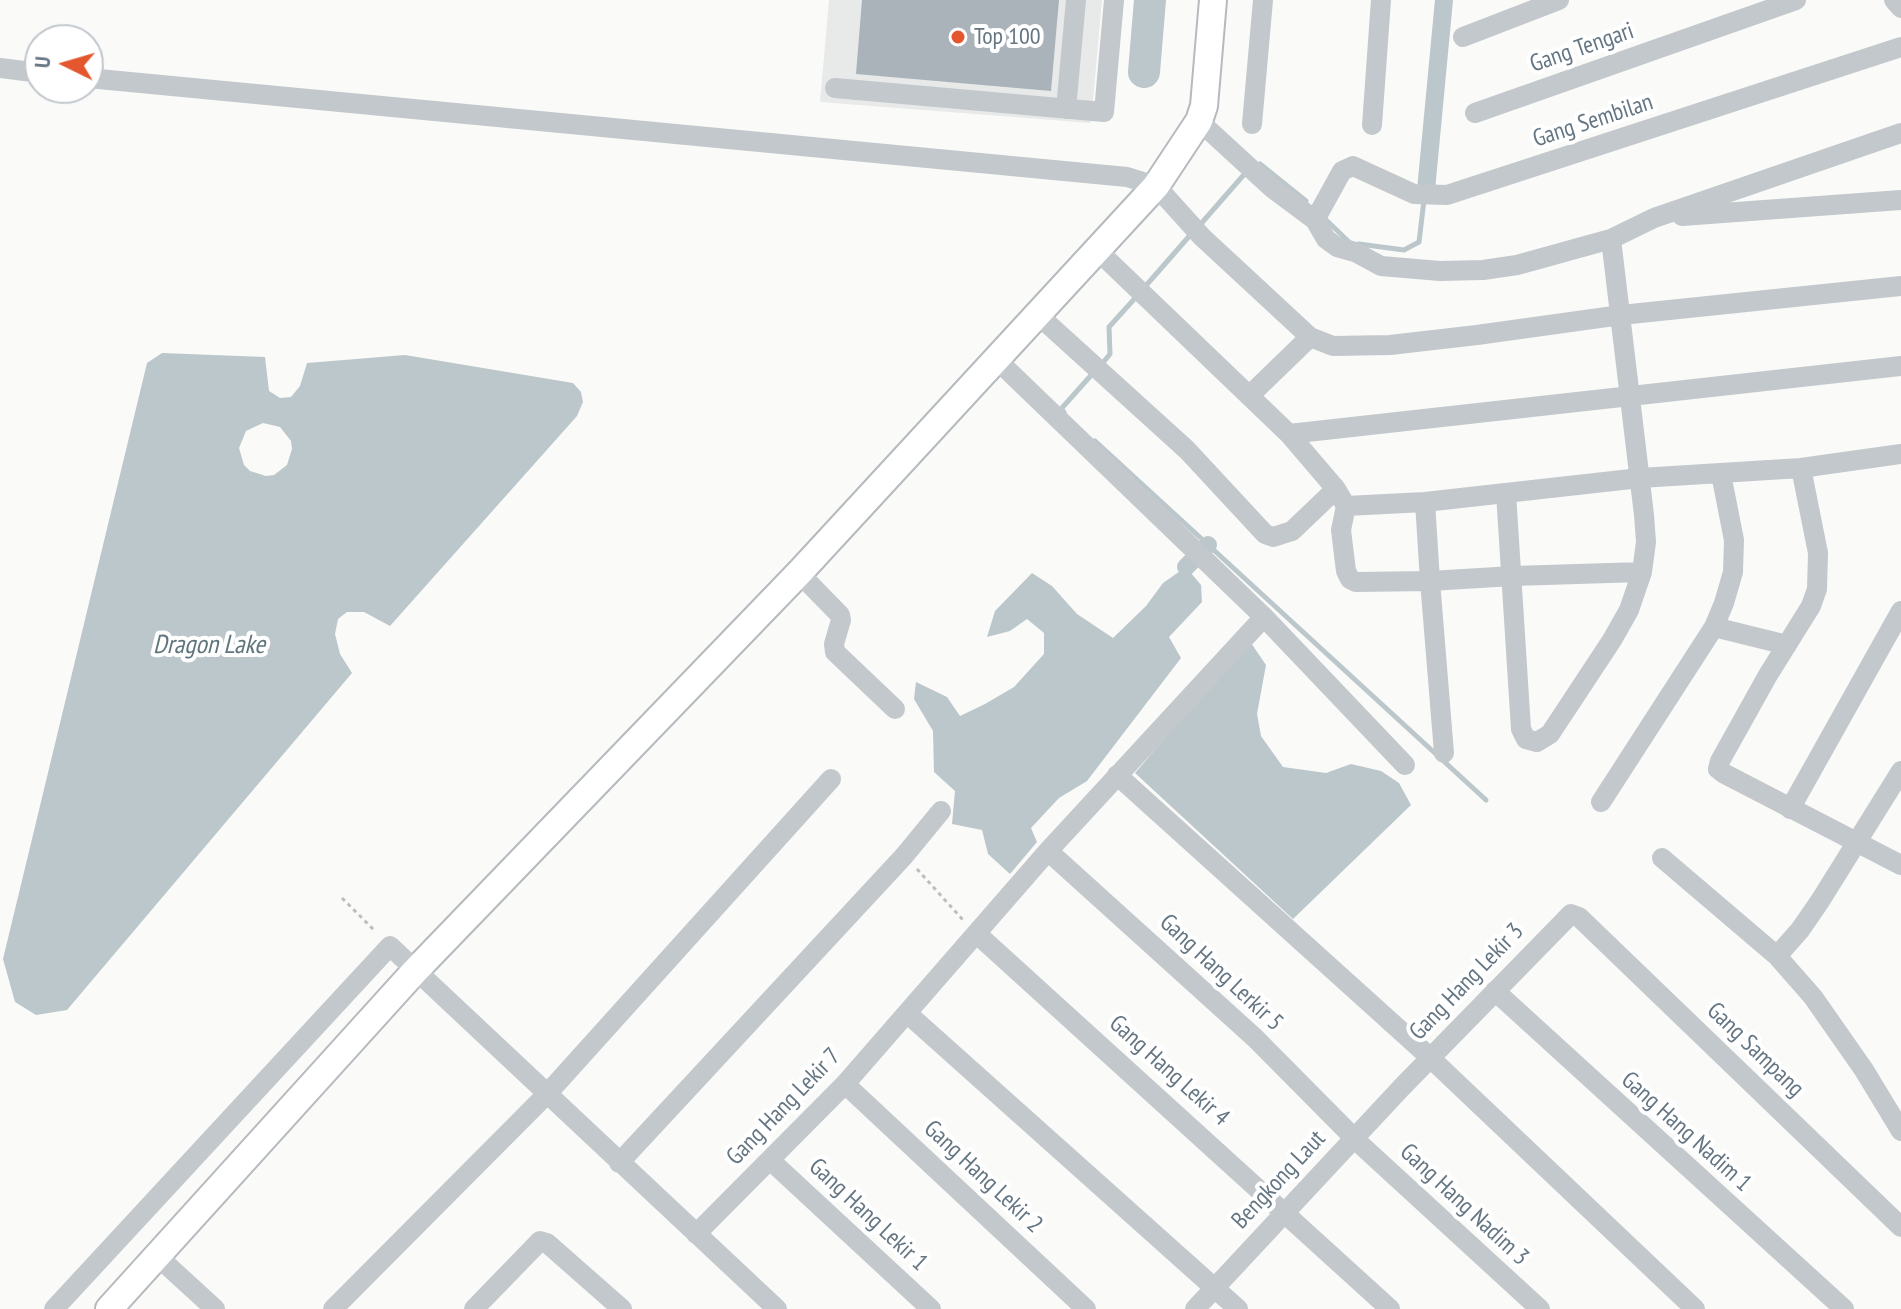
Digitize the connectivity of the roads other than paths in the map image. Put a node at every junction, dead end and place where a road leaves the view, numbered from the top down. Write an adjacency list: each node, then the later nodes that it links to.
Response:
1 (1076, 0): 16 (street)
2 (1114, 0): 16 (street)
3 (1213, 0): 18 (main road)
4 (1263, 0): 19 (street)
5 (1381, 0): 20 (street)
6 (1559, 0): 10 (street)
7 (1796, 0): 17 (street, Gang Tengari)
8 (1894, 0): 9 (street)
9 (1901, 8)
10 (1463, 37)
11 (1901, 47): 24 (street, Gang Sembilan)
12 (0, 68): 13 (street)
13 (24, 71)
14 (104, 80): 22 (street)
15 (835, 88): 16 (street)
16 (1066, 109)
17 (1475, 113)
18 (1199, 121): 22 (main road); 24 (street)
19 (1252, 124)
20 (1372, 125)
21 (1901, 133): 25 (street)
22 (1156, 186): 27 (main road); 31 (street)
23 (1901, 200): 25 (street)
24 (1318, 214): 26 (street)
25 (1654, 218): 26 (street)
26 (1611, 239): 30 (street)
27 (1097, 250): 29 (main road); 35 (street)
28 (1901, 286): 30 (street)
29 (1037, 314): 32 (main road); 42 (street)
30 (1621, 315): 31 (street); 34 (street)
31 (1310, 337): 35 (street)
32 (995, 358): 45 (main road); 49 (street)
33 (1901, 366): 34 (street)
34 (1630, 394): 36 (street); 40 (street)
35 (1249, 396): 36 (street)
36 (1289, 434): 42 (street)
37 (1901, 454): 38 (street)
38 (1801, 468): 39 (street); 51 (street)
39 (1721, 474): 40 (street); 50 (street)
40 (1640, 478): 41 (street); 44 (street)
41 (1506, 493): 43 (street); 46 (street)
42 (1341, 498): 43 (street); 47 (street)
43 (1425, 502): 47 (street)
44 (1642, 572): 46 (street); 46 (street)
45 (799, 573): 52 (street); 68 (main road)
46 (1513, 576): 47 (street)
47 (1430, 581): 53 (street)
48 (1901, 611): 59 (street)
49 (1264, 617): 54 (street); 56 (street, Gang Hang Lekir 7)
50 (1714, 627): 51 (street); 58 (street)
51 (1787, 645): 59 (street)
52 (895, 709)
53 (1444, 753)
54 (1405, 765)
55 (1901, 771): 61 (street)
56 (1117, 775): 62 (street, Gang Hang Lekir 7); 71 (street)
57 (831, 779): 74 (street)
58 (1601, 802)
59 (1790, 809): 61 (street)
60 (941, 811): 78 (street)
61 (1857, 843): 64 (street); 67 (street)
62 (1048, 851): 66 (street, Gang Hang Lekir 7); 76 (street, Gang Hang Lerkir 5)
63 (1662, 858): 67 (street)
64 (1901, 865)
65 (1571, 914): 69 (street, Gang Hang Lekir 3); 80 (street, Gang Sampang)
66 (977, 934): 70 (street, Gang Hang Lekir 7); 79 (street, Gang Hang Lekir 4)
67 (1777, 956): 75 (street)
68 (415, 971): 74 (street); 82 (main road); 84 (street)
69 (1495, 991): 71 (street, Gang Hang Lekir 3); 98 (street, Gang Hang Nadim 1)
70 (908, 1014): 72 (street, Gang Hang Lekir 7); 83 (street)
71 (1430, 1058): 73 (street, Gang Hang Lekir 3); 97 (street)
72 (845, 1084): 77 (street, Gang Hang Lekir 7); 92 (street, Gang Hang Lekir 2)
73 (1402, 1087): 76 (street, Bengkong Laut)
74 (547, 1094): 78 (street); 87 (street)
75 (1901, 1131)
76 (1354, 1138): 79 (street, Bengkong Laut); 96 (street, Gang Hang Nadim 3)
77 (770, 1160): 81 (street, Gang Hang Lekir 7); 91 (street, Gang Hang Lekir 1)
78 (619, 1163): 81 (street)
79 (1284, 1211): 83 (street, Bengkong Laut); 95 (street, Gang Hang Lekir 4)
80 (1899, 1222)
81 (696, 1234): 90 (street)
82 (156, 1255): 85 (main road); 86 (street)
83 (1215, 1288): 93 (street, Bengkong Laut); 94 (street)
84 (54, 1309)
85 (109, 1309)
86 (215, 1309)
87 (333, 1309)
88 (474, 1309): 89 (street)
89 (621, 1309)
90 (777, 1309)
91 (931, 1309)
92 (1086, 1309)
93 (1195, 1309)
94 (1238, 1309)
95 (1390, 1309)
96 (1540, 1309)
97 (1695, 1309)
98 (1844, 1309)

